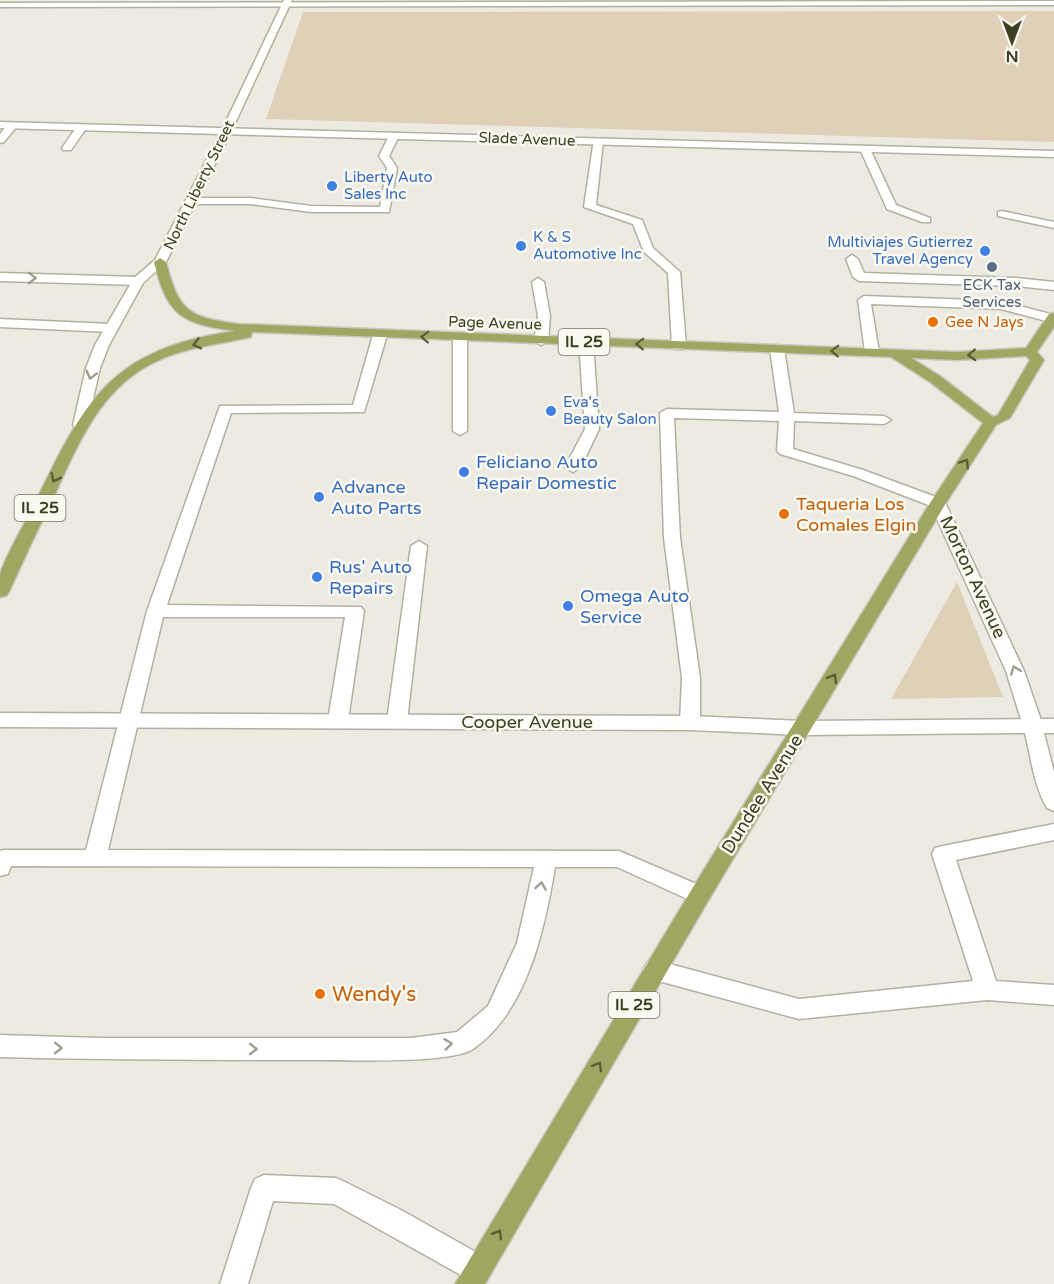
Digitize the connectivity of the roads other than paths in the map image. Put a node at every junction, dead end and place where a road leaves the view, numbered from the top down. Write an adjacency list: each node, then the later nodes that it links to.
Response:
1 (287, 2): 2 (street); 5 (street); 9 (street, North Liberty Street / IL 25)
2 (483, 2): 3 (street)
3 (675, 2): 4 (street)
4 (1054, 3)
5 (0, 5)
6 (0, 125): 7 (street, Slade Avenue)
7 (12, 126): 8 (street, Slade Avenue); 11 (street)
8 (82, 127): 9 (street, Slade Avenue); 13 (street)
9 (226, 132): 10 (street, Slade Avenue); 16 (street, North Liberty Street / IL 25)
10 (394, 136): 12 (street, Slade Avenue); 16 (street)
11 (0, 140)
12 (598, 141): 14 (street, Slade Avenue); 34 (street)
13 (67, 148)
14 (865, 149): 15 (street, Slade Avenue); 18 (street)
15 (1054, 154)
16 (191, 201): 21 (street, North Liberty Street / IL 25)
17 (1002, 214): 19 (street)
18 (926, 220)
19 (1054, 225)
20 (852, 260): 25 (street)
21 (160, 262): 23 (street, North Liberty Street / IL 25); 29 (main road)
22 (0, 277): 23 (street, one-way to 23)
23 (138, 281): 28 (street, North Liberty Street / IL 25)
24 (538, 282): 32 (street)
25 (1054, 286)
26 (1053, 318): 36 (street); 37 (main road, Dundee Avenue)
27 (0, 323): 28 (street)
28 (111, 328): 42 (street, North Liberty Street / IL 25, one-way to 42)
29 (275, 332): 30 (main road, Page Avenue / IL 25); 42 (main road, one-way to 42)
30 (380, 335): 31 (main road, Page Avenue / IL 25, one-way to 30); 48 (street)
31 (460, 338): 32 (main road, Page Avenue / IL 25); 43 (street)
32 (541, 341): 33 (main road, Page Avenue / IL 25)
33 (586, 342): 34 (main road, Page Avenue / IL 25, one-way to 33); 44 (street)
34 (679, 346): 35 (main road, Page Avenue / IL 25)
35 (777, 349): 36 (main road, Page Avenue / IL 25, one-way to 35); 39 (street)
36 (872, 352): 38 (main road, Page Avenue / IL 25)
37 (1030, 352): 38 (main road, Page Avenue, one-way to 38); 41 (main road, Dundee Avenue / IL 25)
38 (894, 353): 41 (main road)
39 (787, 417): 40 (street); 45 (street, Morton Avenue); 53 (street)
40 (884, 420)
41 (991, 422): 45 (main road, Dundee Avenue / IL 25, one-way to 41)
42 (80, 425): 47 (main road, North Liberty Street / IL 25, one-way to 47)
43 (460, 431)
44 (573, 467)
45 (938, 503): 54 (street, Morton Avenue, one-way to 45); 56 (main road, Dundee Avenue / IL 25, one-way to 45)
46 (419, 546): 52 (street)
47 (0, 592)
48 (156, 611): 50 (street); 51 (street)
49 (0, 720): 50 (street, Cooper Avenue)
50 (128, 720): 51 (street, Cooper Avenue); 59 (street)
51 (338, 720): 52 (street, Cooper Avenue)
52 (397, 722): 53 (street, Cooper Avenue)
53 (690, 723): 56 (street, Cooper Avenue)
54 (1033, 726): 55 (street, Cooper Avenue); 56 (street, Cooper Avenue); 57 (street, Morton Avenue)
55 (1054, 726)
56 (803, 728): 62 (main road, Dundee Avenue / IL 25)
57 (1054, 803)
58 (1054, 832): 64 (street)
59 (95, 858): 60 (street); 61 (street)
60 (546, 858): 62 (street); 66 (street, one-way to 60)
61 (2, 863)
62 (700, 895): 63 (main road, Dundee Avenue / IL 25)
63 (655, 970): 64 (street); 67 (main road, Dundee Avenue / IL 25, one-way to 63)
64 (987, 990): 65 (street)
65 (1054, 995)
66 (0, 1046)
67 (473, 1276): 68 (street)
68 (234, 1284)

